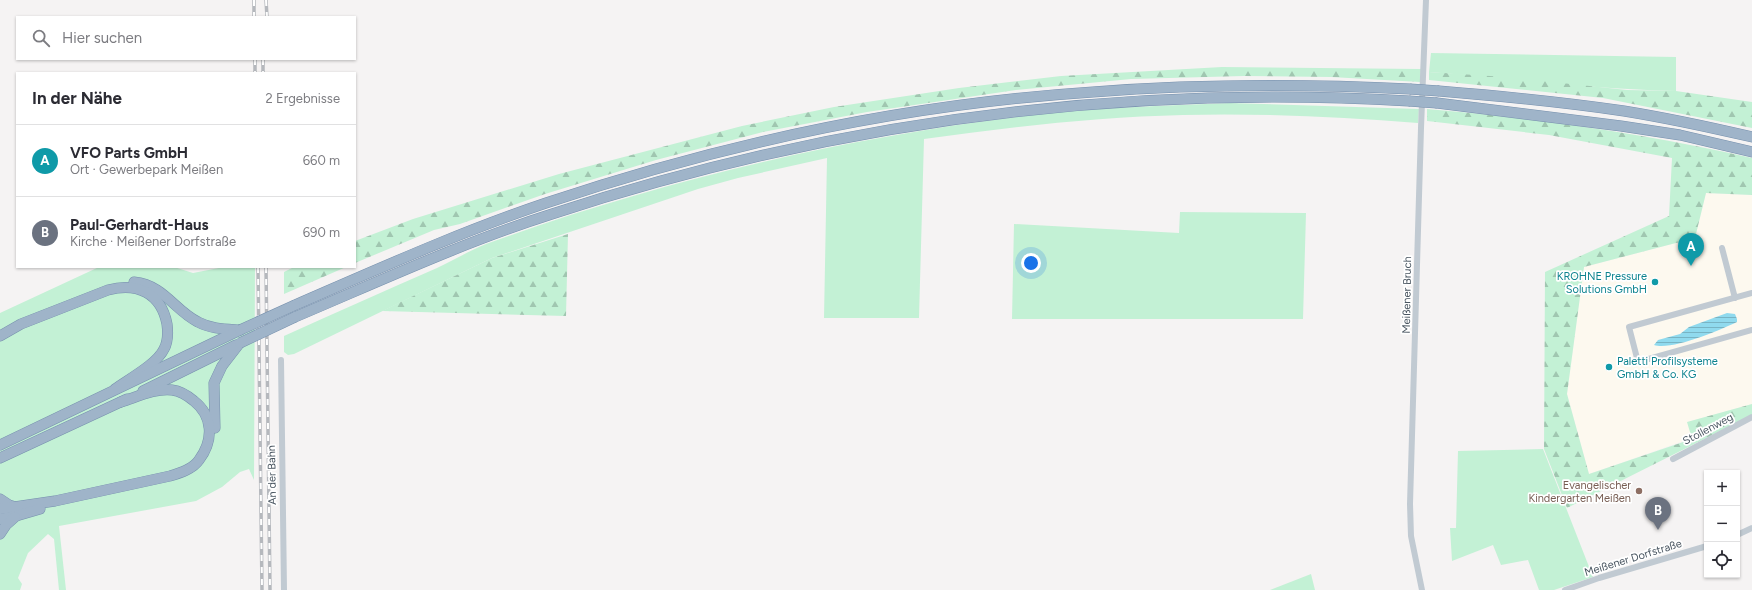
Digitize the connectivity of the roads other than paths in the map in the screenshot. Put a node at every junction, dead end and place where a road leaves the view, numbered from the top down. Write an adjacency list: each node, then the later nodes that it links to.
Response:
1 (1426, 0): 28 (street, Meißener Bruch)
2 (1752, 137): 8 (highway, bridge)
3 (1752, 152): 11 (highway, bridge)
4 (1722, 248): 6 (street)
5 (1752, 294): 6 (street)
6 (1735, 298): 9 (street)
7 (0, 327): 8 (highway)
8 (240, 330): 13 (highway)
9 (1752, 330)
10 (0, 336): 13 (highway)
11 (240, 343): 14 (highway); 21 (highway)
12 (281, 360): 27 (street, An der Bahn)
13 (115, 389): 16 (highway)
14 (121, 402): 17 (highway); 21 (highway)
15 (1752, 417): 18 (street, Stollenweg)
16 (0, 445)
17 (0, 458)
18 (1673, 459)
19 (0, 499): 21 (highway)
20 (0, 509): 21 (highway)
21 (16, 512): 22 (highway); 24 (highway)
22 (0, 518)
23 (1752, 528): 25 (street)
24 (0, 534)
25 (1740, 534)
26 (1704, 547): 29 (street, Meißener Dorfstraße)
27 (284, 590)
28 (1422, 590)
29 (1565, 590)

